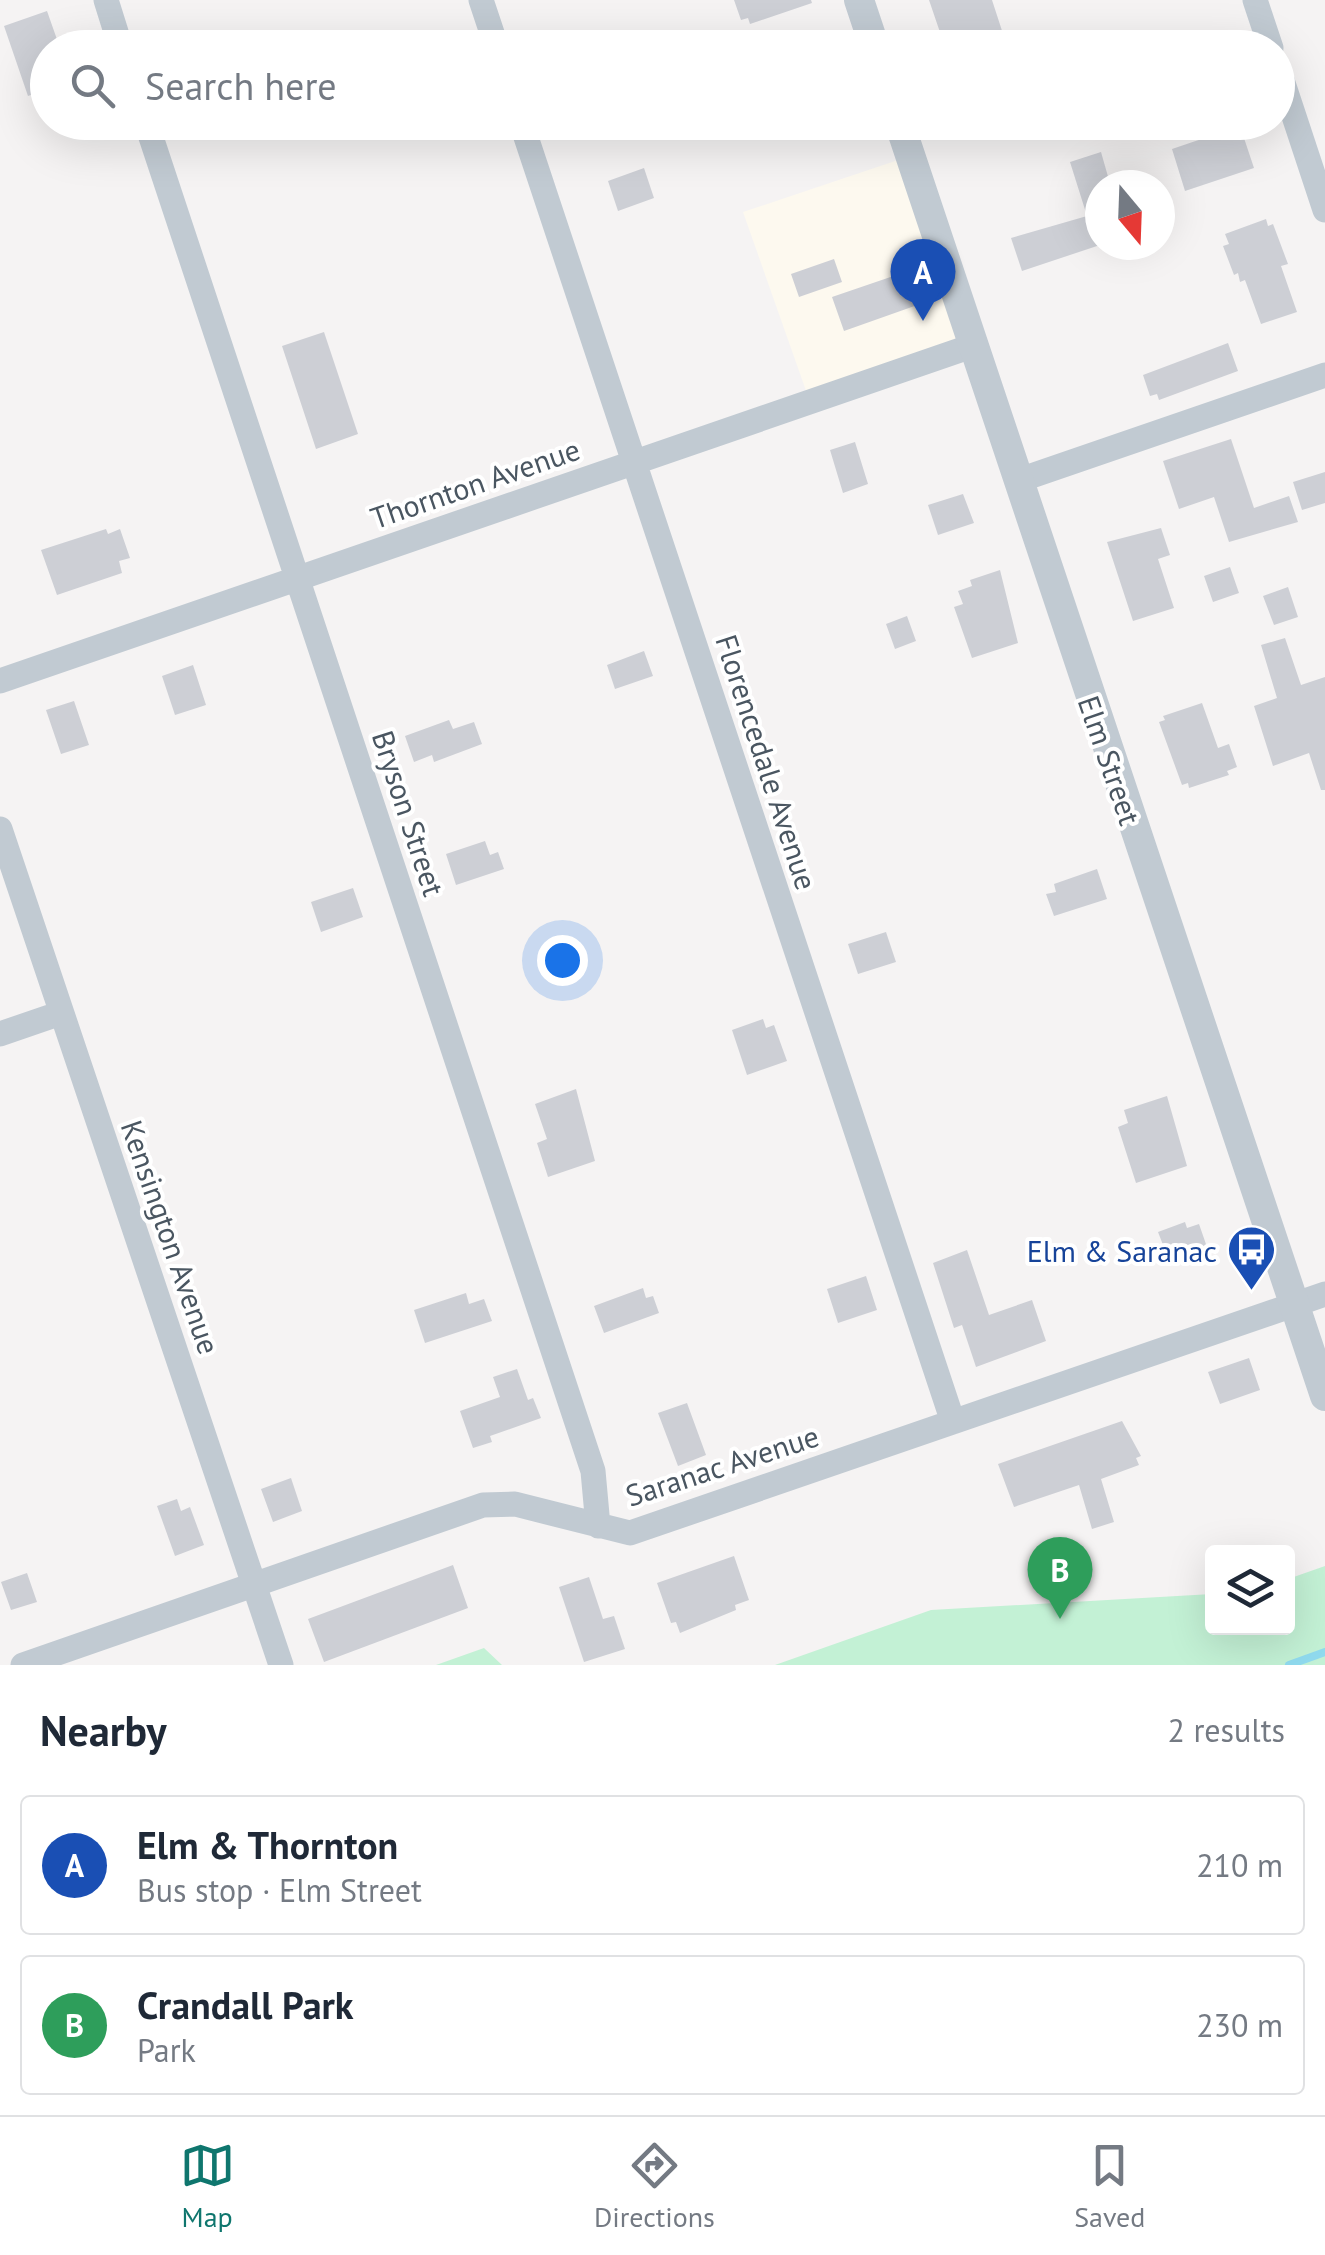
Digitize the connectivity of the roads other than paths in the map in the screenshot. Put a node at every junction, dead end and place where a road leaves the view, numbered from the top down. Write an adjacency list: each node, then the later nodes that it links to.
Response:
1 (106, 0): 5 (street)
2 (481, 0): 6 (street)
3 (859, 0): 7 (street)
4 (1255, 0): 8 (street)
5 (115, 30)
6 (490, 30)
7 (869, 30)
8 (1265, 30)
9 (1295, 118): 13 (street)
10 (152, 140): 18 (street, Bryson Street)
11 (527, 140): 16 (street, Florencedale Avenue)
12 (905, 140): 14 (street, Elm Street)
13 (1323, 200)
14 (972, 346): 16 (street, Thornton Avenue); 17 (street, Elm Street)
15 (1325, 374): 17 (street)
16 (633, 462): 18 (street, Thornton Avenue); 26 (street, Florencedale Avenue)
17 (1017, 482): 24 (street, Elm Street)
18 (297, 579): 19 (street, Thornton Avenue); 27 (street, Bryson Street)
19 (0, 681)
20 (0, 829): 21 (street, Kensington Avenue)
21 (61, 1014): 22 (street); 28 (street, Kensington Avenue)
22 (0, 1034)
23 (1325, 1294): 24 (street, Saranac Avenue)
24 (1293, 1305): 25 (street, Elm Street); 26 (street, Saranac Avenue)
25 (1325, 1396)
26 (953, 1422): 27 (street, Saranac Avenue)
27 (598, 1526): 28 (street, Saranac Avenue)
28 (253, 1584): 29 (street, Saranac Avenue); 30 (street, Kensington Avenue)
29 (23, 1665)
30 (281, 1665)

